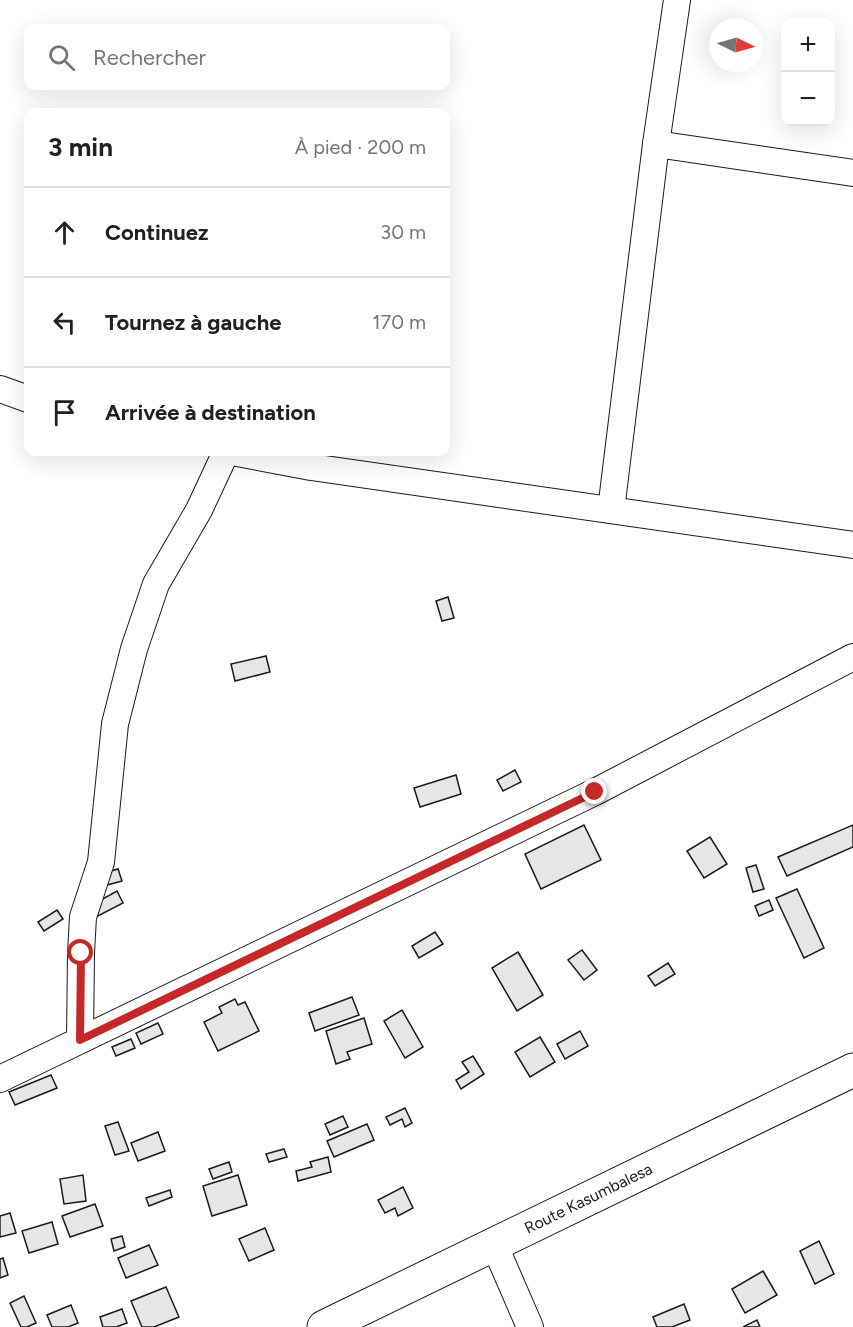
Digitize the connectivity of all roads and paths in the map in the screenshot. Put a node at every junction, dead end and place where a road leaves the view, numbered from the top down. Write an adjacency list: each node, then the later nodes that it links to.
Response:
1 (677, 0): 2 (street)
2 (656, 144): 3 (street); 8 (street)
3 (853, 173)
4 (0, 389): 5 (street)
5 (24, 398)
6 (224, 456): 11 (street)
7 (253, 456): 8 (street)
8 (611, 510): 9 (street)
9 (853, 545)
10 (853, 657): 11 (street)
11 (80, 1040): 13 (street)
12 (853, 1070): 14 (highway, Route Kasumbalesa)
13 (0, 1079)
14 (494, 1244): 15 (highway, Route Kasumbalesa); 16 (street)
15 (324, 1327)
16 (530, 1327)

